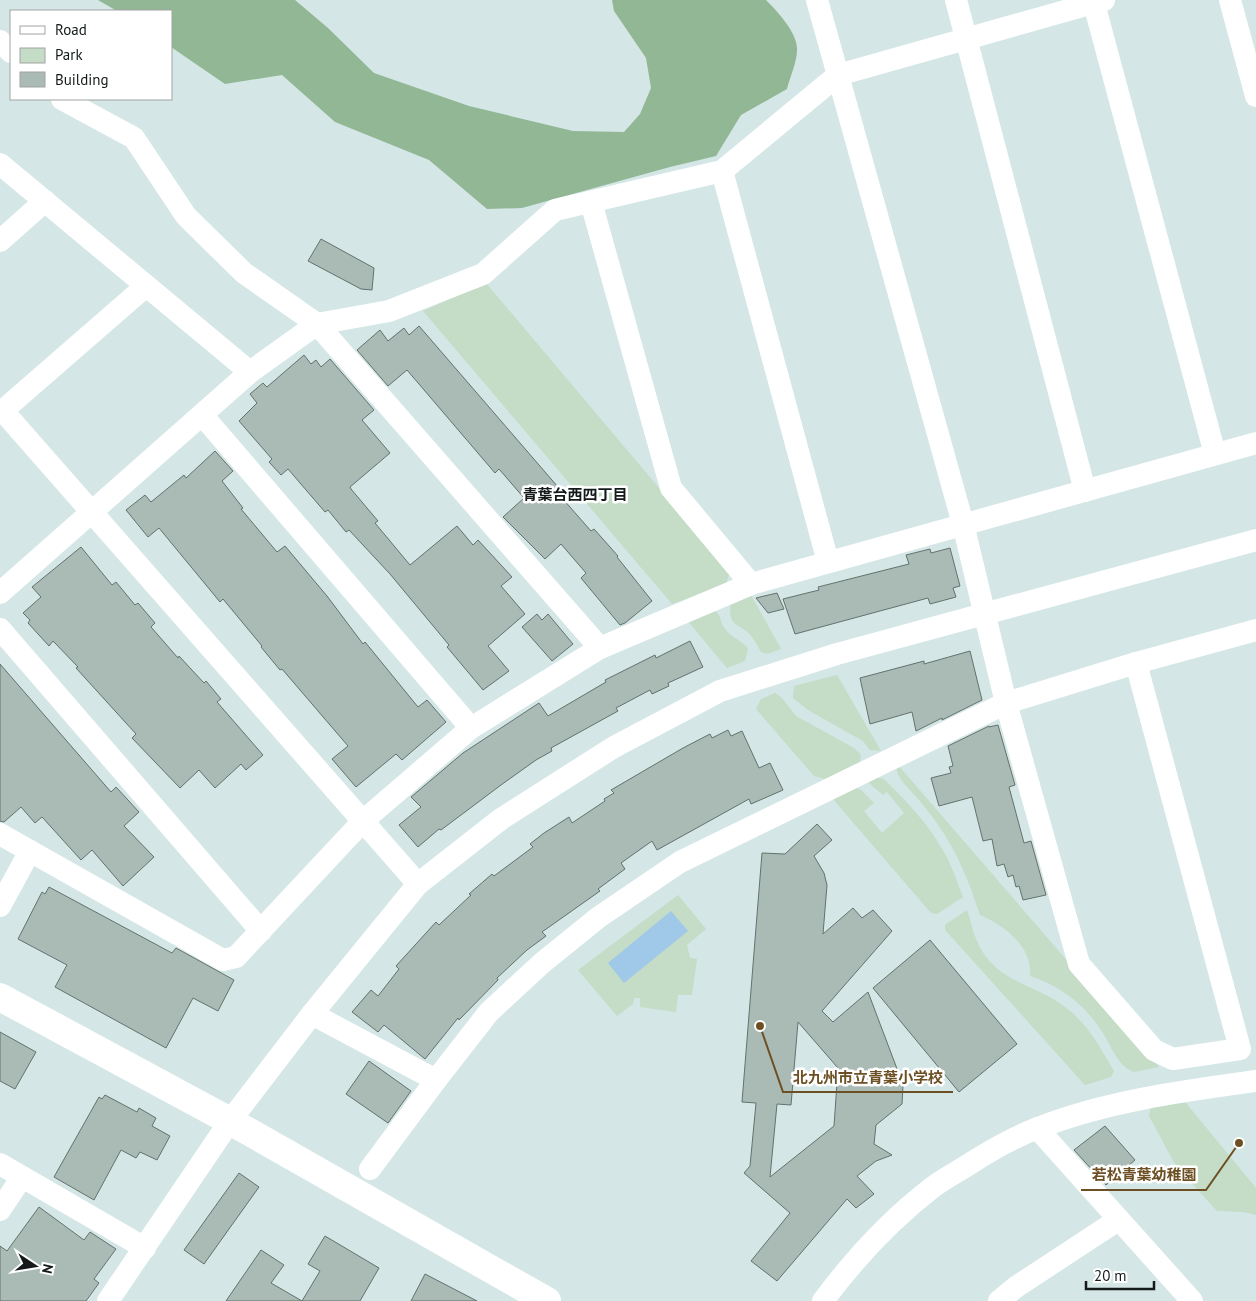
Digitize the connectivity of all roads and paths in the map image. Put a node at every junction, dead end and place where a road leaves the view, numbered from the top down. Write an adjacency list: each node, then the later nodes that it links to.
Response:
1 (817, 0): 8 (street)
2 (956, 0): 5 (street)
3 (1230, 0): 9 (street)
4 (1097, 1): 5 (street); 22 (street)
5 (966, 39): 8 (street); 23 (street)
6 (0, 41): 7 (street)
7 (10, 51)
8 (838, 75): 12 (street); 25 (street)
9 (1256, 96)
10 (64, 100): 17 (street)
11 (0, 164): 13 (street)
12 (722, 171): 14 (street); 27 (street)
13 (45, 201): 15 (street); 16 (street)
14 (591, 202): 17 (street); 28 (street)
15 (0, 241)
16 (146, 286): 18 (street); 19 (street)
17 (318, 324): 18 (street); 33 (street)
18 (250, 372): 20 (street)
19 (1, 412): 24 (street)
20 (203, 416): 24 (street); 36 (street)
21 (1256, 443): 22 (street)
22 (1215, 454): 23 (street)
23 (1084, 491): 25 (street)
24 (92, 512): 29 (street); 37 (street)
25 (963, 524): 27 (street); 30 (street)
26 (1256, 540): 30 (street)
27 (828, 562): 28 (street)
28 (752, 584): 33 (street)
29 (0, 593)
30 (985, 614): 35 (street); 40 (street)
31 (0, 629): 42 (street)
32 (1256, 630): 34 (street)
33 (600, 648): 36 (street)
34 (1136, 664): 35 (street); 35 (street)
35 (1006, 703): 45 (street)
36 (471, 728): 37 (street)
37 (363, 821): 40 (street); 42 (street)
38 (0, 834): 39 (street)
39 (30, 851): 41 (street); 42 (street)
40 (418, 884): 44 (street)
41 (0, 906)
42 (261, 931)
43 (0, 997): 47 (street)
44 (312, 1014): 45 (street); 47 (street)
45 (436, 1080): 50 (street)
46 (1256, 1082): 48 (street)
47 (230, 1121): 54 (street); 56 (street)
48 (1037, 1128): 53 (street); 57 (street)
49 (0, 1164): 51 (street)
50 (370, 1169)
51 (22, 1177): 52 (street); 54 (street)
52 (0, 1210)
53 (1118, 1220): 58 (street); 59 (street)
54 (145, 1248): 55 (street)
55 (108, 1301)
56 (548, 1301)
57 (823, 1301)
58 (999, 1301)
59 (1192, 1301)

